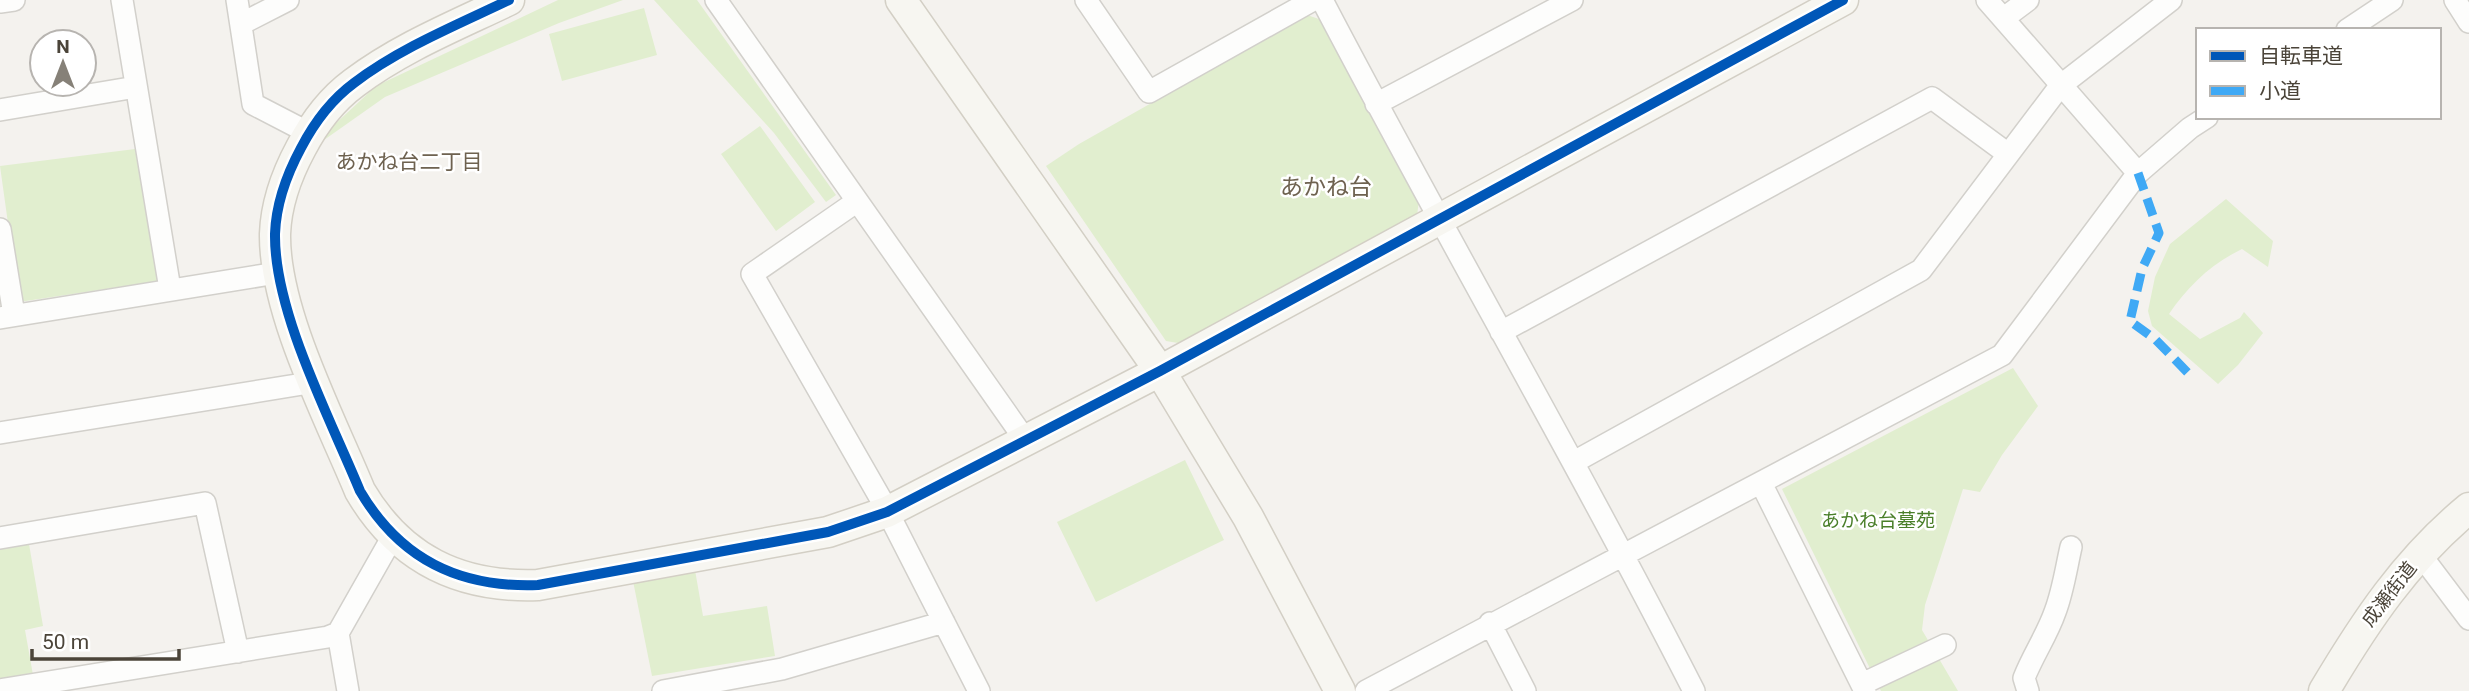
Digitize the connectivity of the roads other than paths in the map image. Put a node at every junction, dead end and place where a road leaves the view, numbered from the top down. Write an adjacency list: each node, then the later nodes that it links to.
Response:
1 (14, 0): 18 (street)
2 (122, 0): 25 (street)
3 (237, 0): 22 (street)
4 (288, 0): 22 (street)
5 (509, 0): 19 (street)
6 (716, 0): 32 (street)
7 (901, 0): 39 (street)
8 (1086, 0): 9 (street)
9 (1314, 0)
10 (1322, 0): 26 (street)
11 (1572, 0): 26 (street)
12 (1843, 0): 33 (street)
13 (1987, 0): 20 (street)
14 (2028, 0): 20 (street)
15 (2171, 0): 24 (street)
16 (2392, 0): 23 (street)
17 (2455, 0): 21 (street)
18 (0, 2)
19 (468, 10): 29 (street)
20 (2004, 18): 24 (street)
21 (2469, 22)
22 (241, 24): 29 (street)
23 (2350, 28)
24 (2060, 86): 30 (street); 31 (street)
25 (136, 88): 27 (street); 36 (street)
26 (1376, 104): 33 (street)
27 (0, 110)
28 (2204, 119): 31 (street)
29 (309, 133): 35 (street)
30 (2008, 154): 38 (street); 43 (street)
31 (2138, 173): 44 (street)
32 (856, 202): 42 (street); 46 (street)
33 (1439, 221): 38 (street); 39 (street)
34 (0, 229): 37 (street)
35 (277, 273): 36 (street); 40 (street)
36 (170, 289): 37 (street)
37 (7, 317)
38 (1500, 332): 43 (street)
39 (1160, 371): 42 (street); 63 (street)
40 (315, 382): 41 (street); 47 (street)
41 (0, 433)
42 (1026, 441): 46 (street)
43 (1574, 463): 50 (street)
44 (1761, 483): 50 (street); 58 (street)
45 (2469, 508): 51 (street, 成瀬街道)
46 (887, 512): 47 (street); 53 (street)
47 (393, 536): 55 (street)
48 (0, 538): 57 (street)
49 (2071, 547): 67 (street)
50 (1624, 554): 54 (street); 66 (street)
51 (2420, 554): 52 (street); 68 (street, 成瀬街道)
52 (2469, 619)
53 (944, 622): 61 (street); 62 (street)
54 (1490, 623): 64 (street); 65 (street)
55 (338, 633): 57 (street); 60 (street)
56 (1945, 645): 58 (street)
57 (238, 652): 59 (street)
58 (1864, 688)
59 (0, 690)
60 (348, 691)
61 (663, 691)
62 (979, 691)
63 (1340, 691)
64 (1366, 691)
65 (1525, 691)
66 (1694, 691)
67 (2028, 691)
68 (2324, 691)

